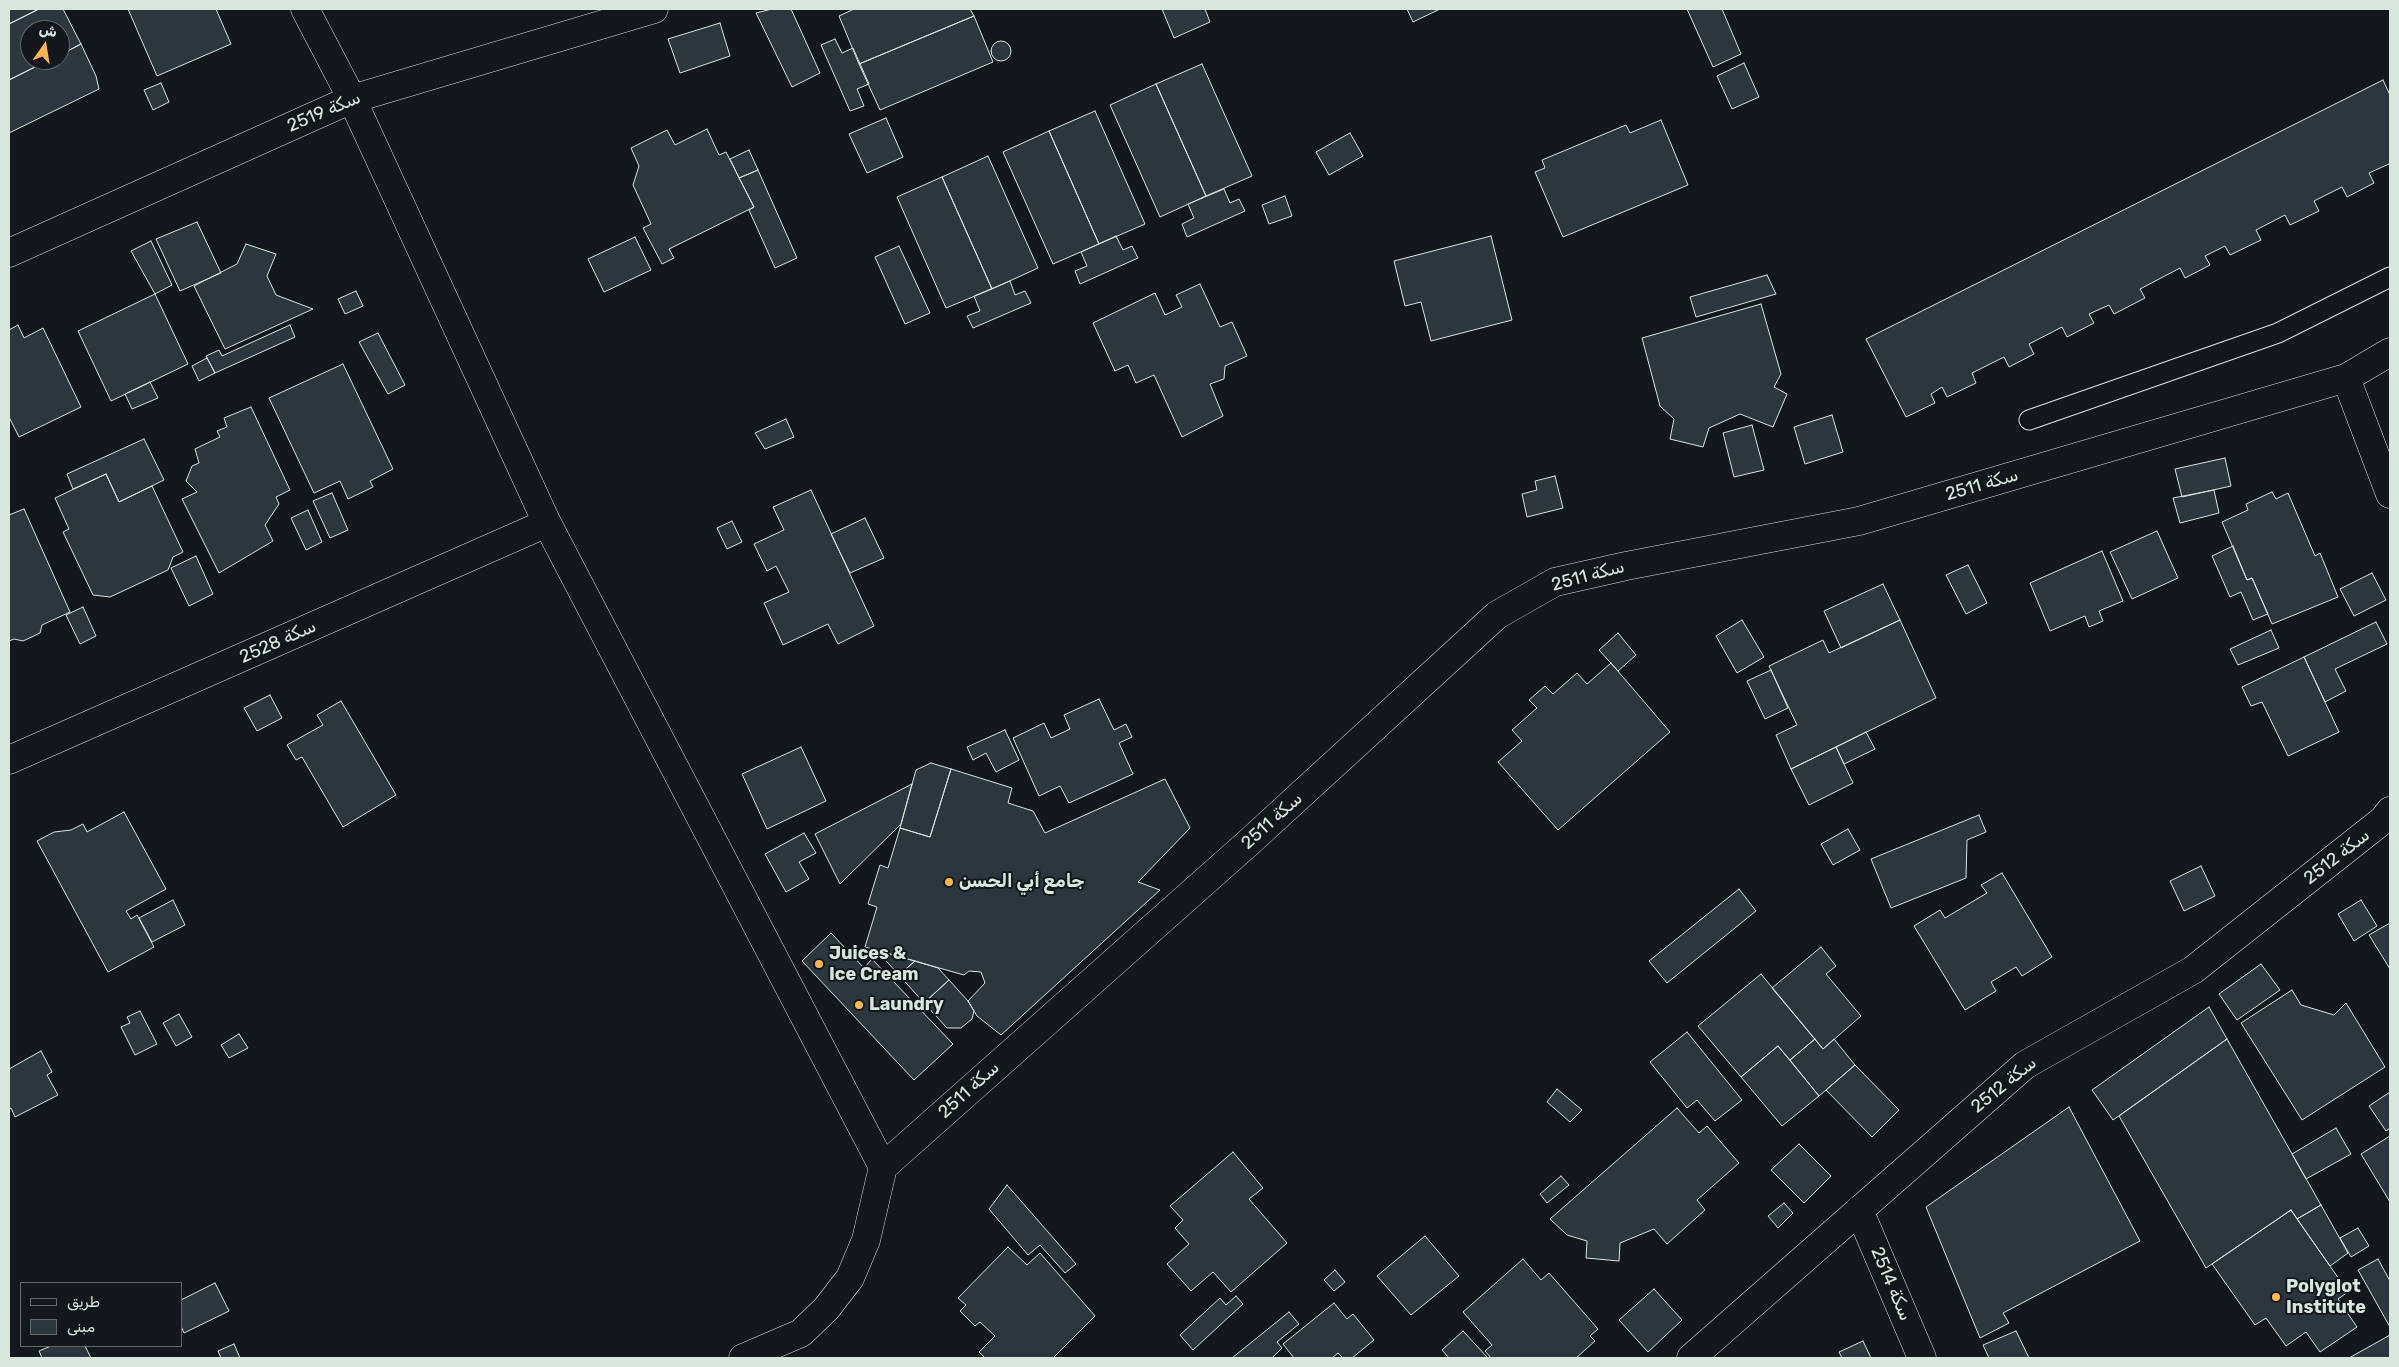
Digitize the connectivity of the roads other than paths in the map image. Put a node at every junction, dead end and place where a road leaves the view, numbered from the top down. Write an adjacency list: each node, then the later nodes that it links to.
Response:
1 (305, 9): 3 (street)
2 (654, 9): 3 (street, سكة 2519)
3 (352, 99): 4 (street, سكة 2519); 10 (street)
4 (9, 253)
5 (2390, 277): 8 (lane)
6 (2390, 352): 7 (street, سكة 2511)
7 (2346, 378): 9 (street); 13 (street, سكة 2511)
8 (2029, 420)
9 (2390, 494)
10 (547, 524): 11 (street, سكة 2528); 13 (street)
11 (9, 760)
12 (2390, 811): 14 (street, سكة 2512)
13 (883, 1167): 15 (street)
14 (1859, 1210): 16 (street, سكة 2512); 17 (street, سكة 2514)
15 (743, 1358)
16 (1690, 1358)
17 (1922, 1358)

